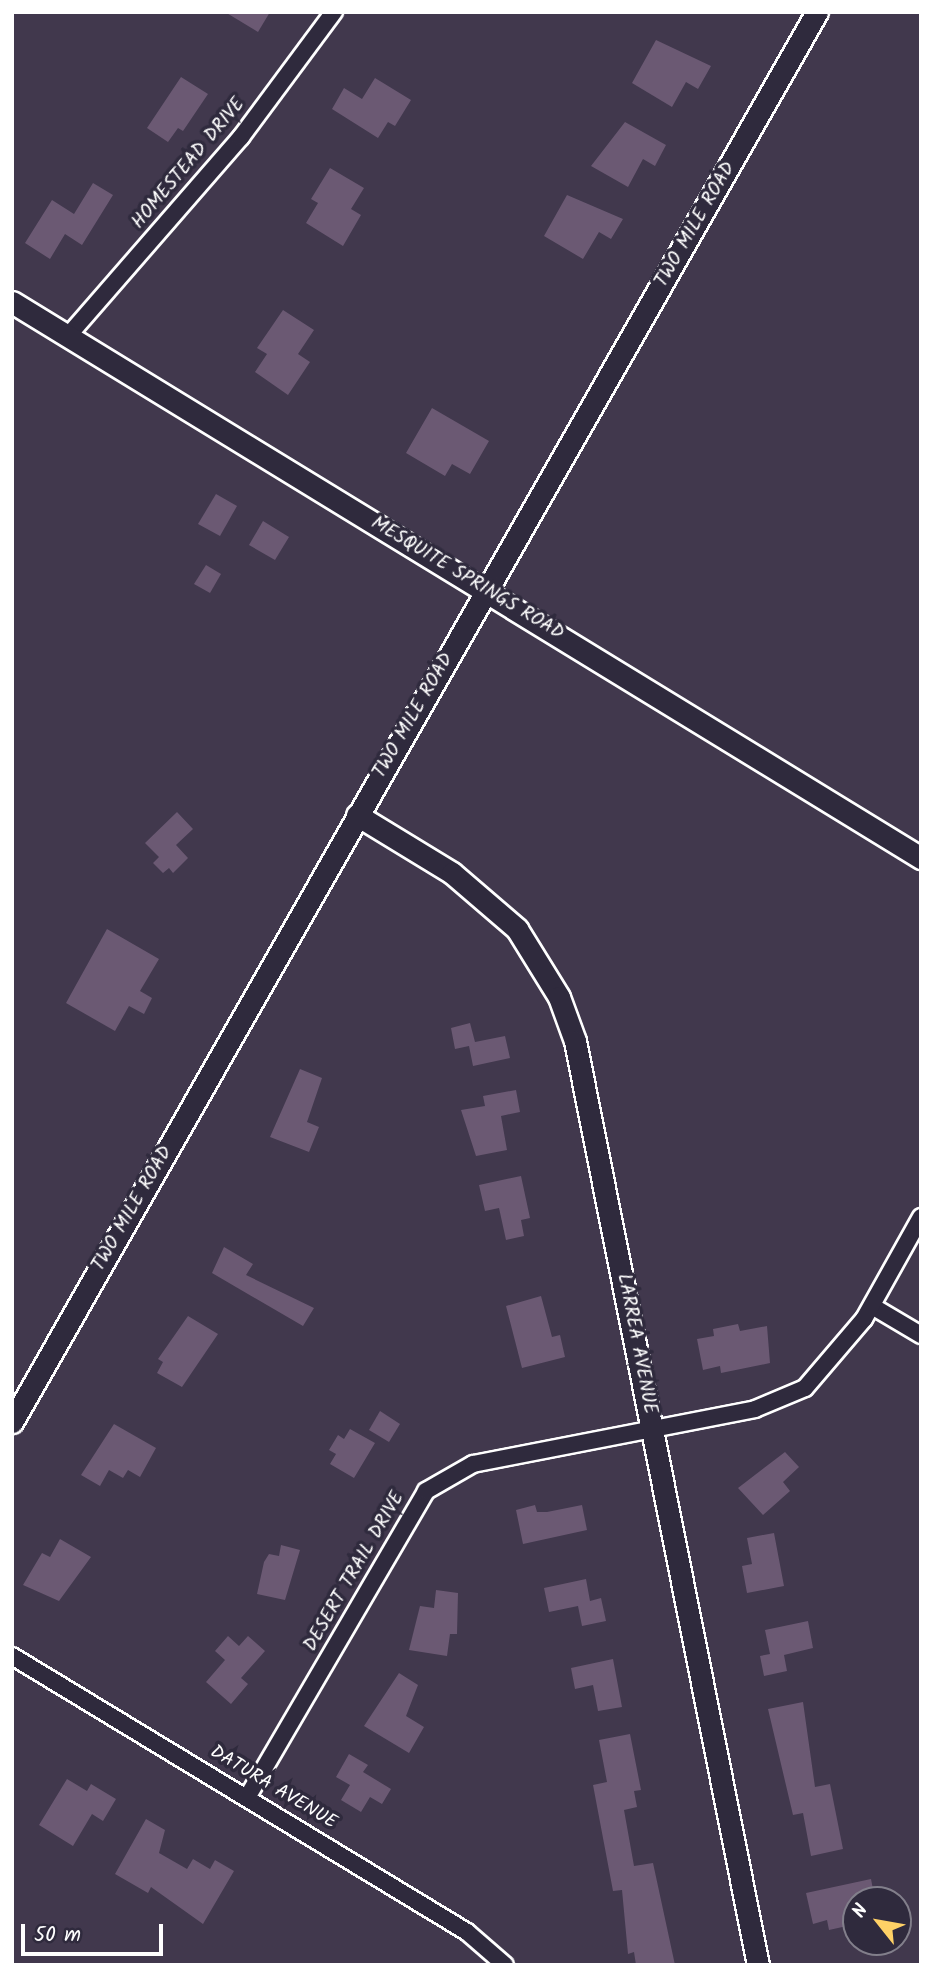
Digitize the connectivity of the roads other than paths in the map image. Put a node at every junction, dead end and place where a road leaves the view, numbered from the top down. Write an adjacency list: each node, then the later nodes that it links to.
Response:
1 (334, 12): 4 (street, HOMESTEAD DRIVE)
2 (817, 12): 5 (main road, TWO MILE ROAD)
3 (12, 302): 4 (main road, MESQUITE SPRINGS ROAD)
4 (68, 336): 5 (main road, MESQUITE SPRINGS ROAD)
5 (487, 592): 6 (main road, TWO MILE ROAD); 7 (main road, MESQUITE SPRINGS ROAD)
6 (357, 815): 11 (main road, TWO MILE ROAD); 12 (main road, LARREA AVENUE)
7 (921, 858)
8 (921, 1217): 9 (street, DESERT TRAIL DRIVE)
9 (872, 1306): 10 (street); 12 (street, DESERT TRAIL DRIVE)
10 (921, 1335)
11 (12, 1422)
12 (652, 1426): 14 (street, DESERT TRAIL DRIVE); 16 (main road, LARREA AVENUE)
13 (12, 1656): 14 (street, DATURA AVENUE)
14 (248, 1796): 15 (street, DATURA AVENUE)
15 (505, 1965)
16 (758, 1965)

